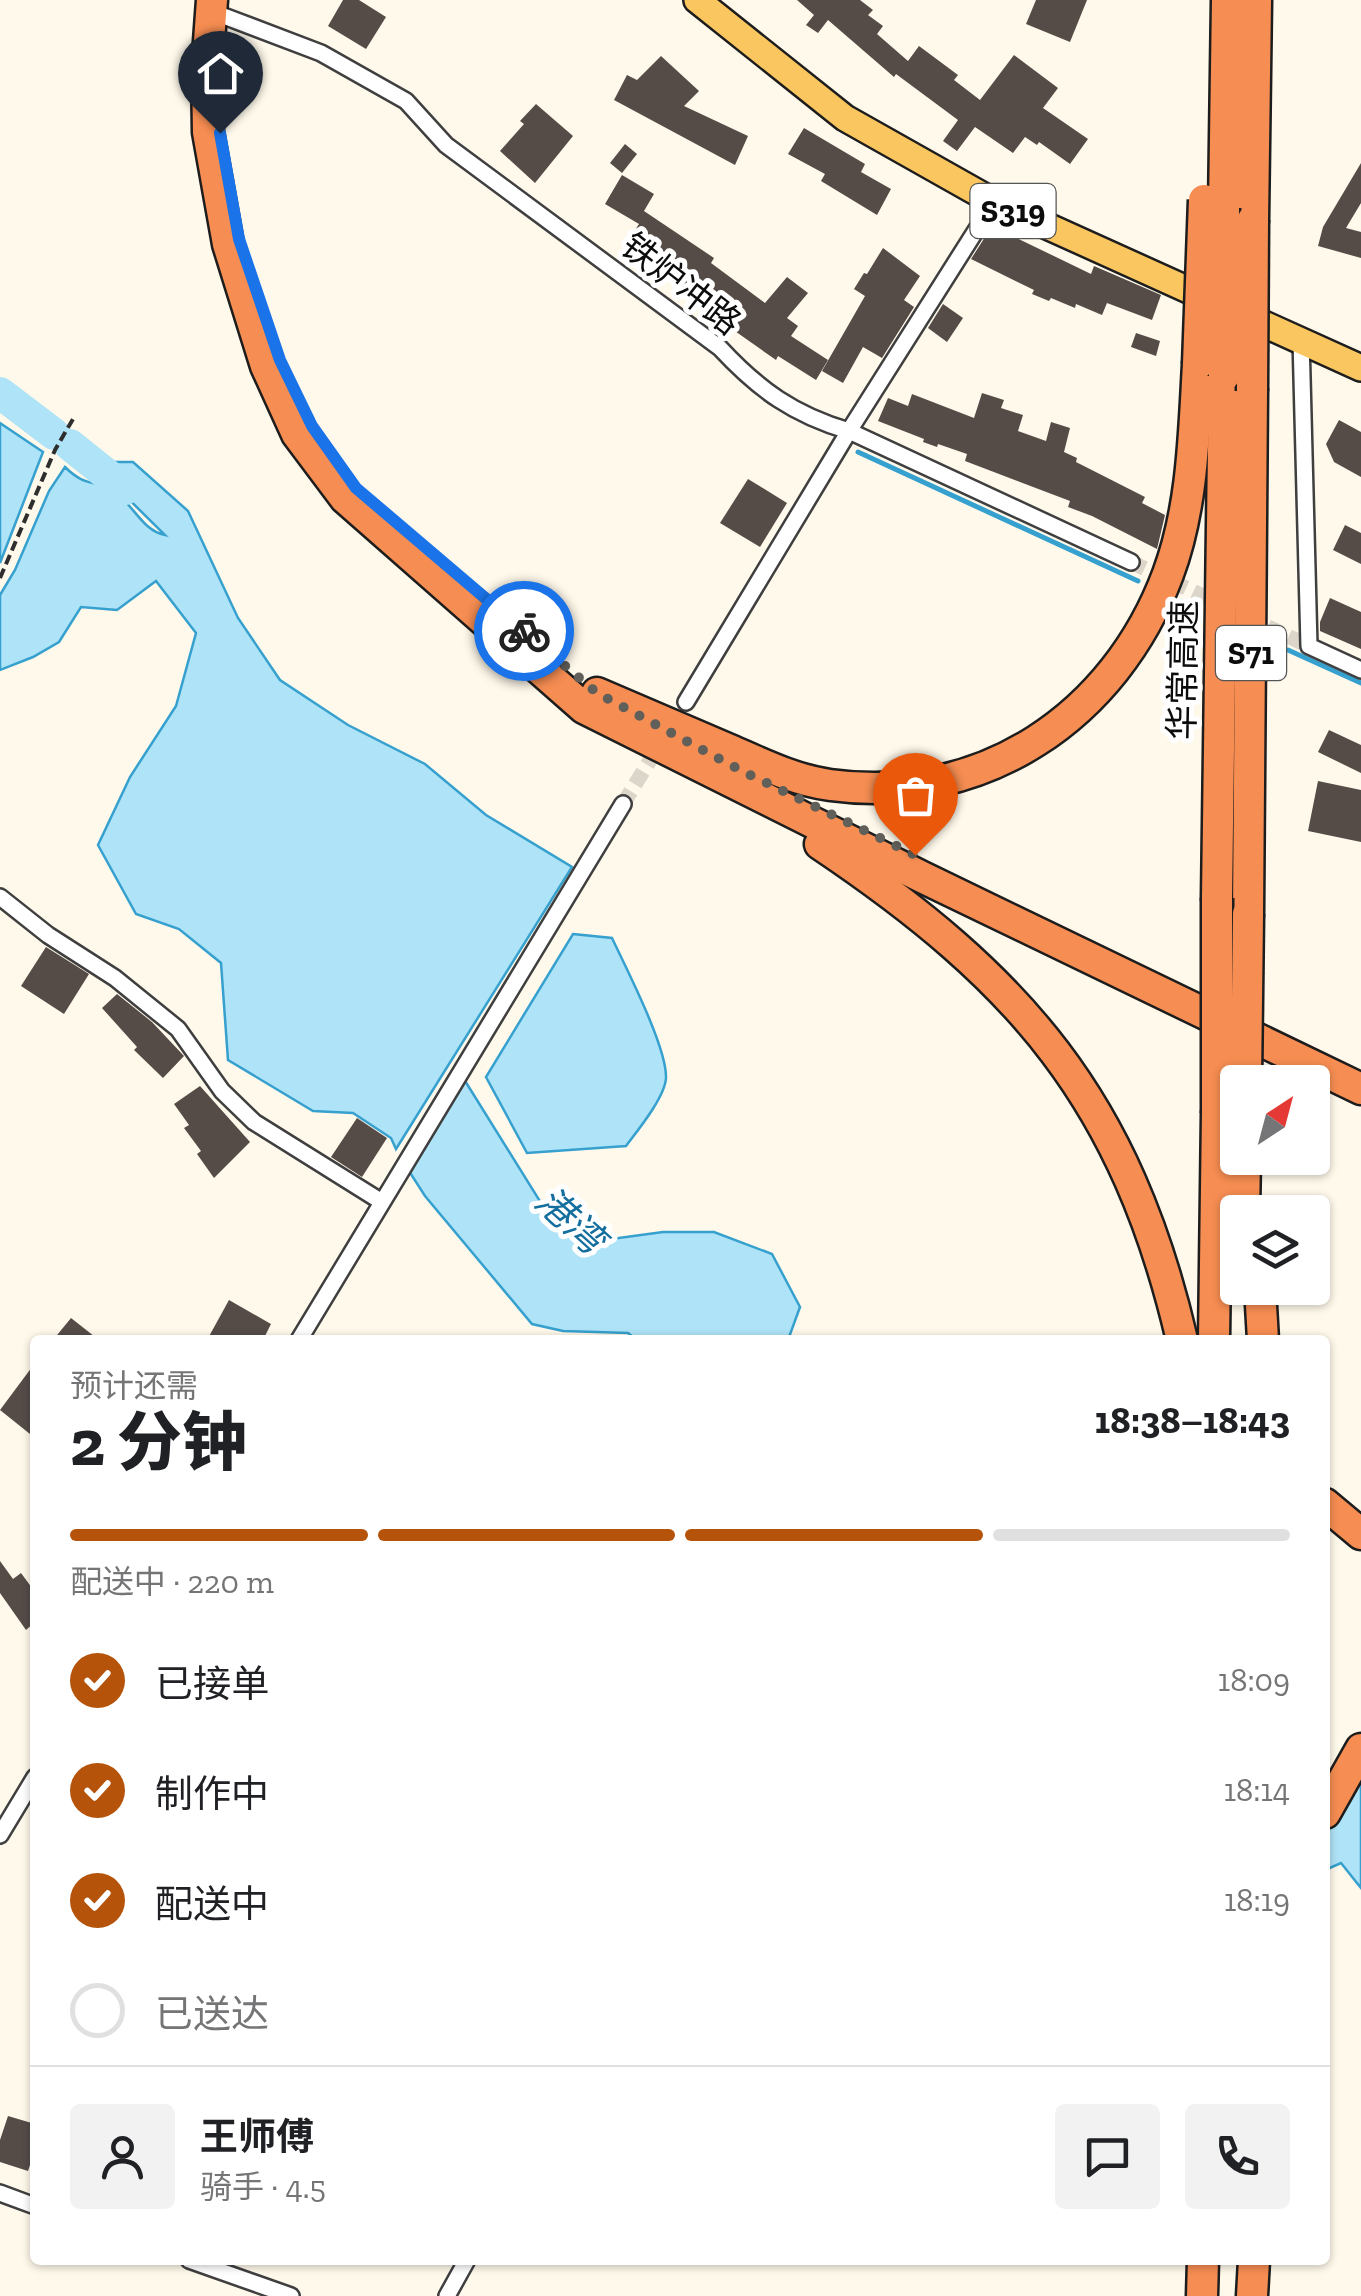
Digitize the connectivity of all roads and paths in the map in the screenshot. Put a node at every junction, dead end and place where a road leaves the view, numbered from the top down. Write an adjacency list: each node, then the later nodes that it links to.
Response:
1 (697, 0): 5 (main road, S319)
2 (1226, 0): 8 (highway, bridge)
3 (1256, 0): 18 (highway, 华常高速 / S71, bridge)
4 (218, 5): 10 (street, 铁炉冲路); 14 (highway)
5 (994, 202): 6 (main road, S319); 10 (street)
6 (1300, 339): 7 (main road, S319); 13 (street)
7 (1361, 368)
8 (1211, 370): 14 (highway); 28 (highway, 华常高速 / S71, bridge)
9 (73, 419): 12 (path)
10 (849, 431): 11 (street, 铁炉冲路); 15 (street)
11 (1131, 562)
12 (0, 578)
13 (1361, 670)
14 (590, 701): 21 (highway); 22 (highway); 27 (highway)
15 (686, 702)
16 (623, 804): 23 (street)
17 (0, 897): 23 (street)
18 (1255, 918): 19 (highway, bridge); 20 (highway)
19 (1247, 1065)
20 (1260, 1065)
21 (1361, 1071)
22 (1361, 1088)
23 (382, 1202): 26 (street)
24 (1244, 1305): 29 (highway)
25 (1261, 1305): 30 (highway)
26 (302, 1335)
27 (1181, 1335)
28 (1214, 1335)
29 (1243, 1335)
30 (1263, 1335)
31 (1330, 1508): 32 (highway)
32 (1361, 1534)
33 (1361, 1749): 35 (highway)
34 (30, 1786): 36 (street)
35 (1330, 1804)
36 (0, 1836)
37 (0, 2193): 38 (street)
38 (30, 2204)
39 (203, 2265): 44 (street)
40 (464, 2265): 45 (street)
41 (1203, 2265): 46 (highway)
42 (1234, 2265): 47 (highway)
43 (1254, 2265): 48 (highway)
44 (290, 2296)
45 (447, 2296)
46 (1202, 2296)
47 (1233, 2296)
48 (1252, 2296)

